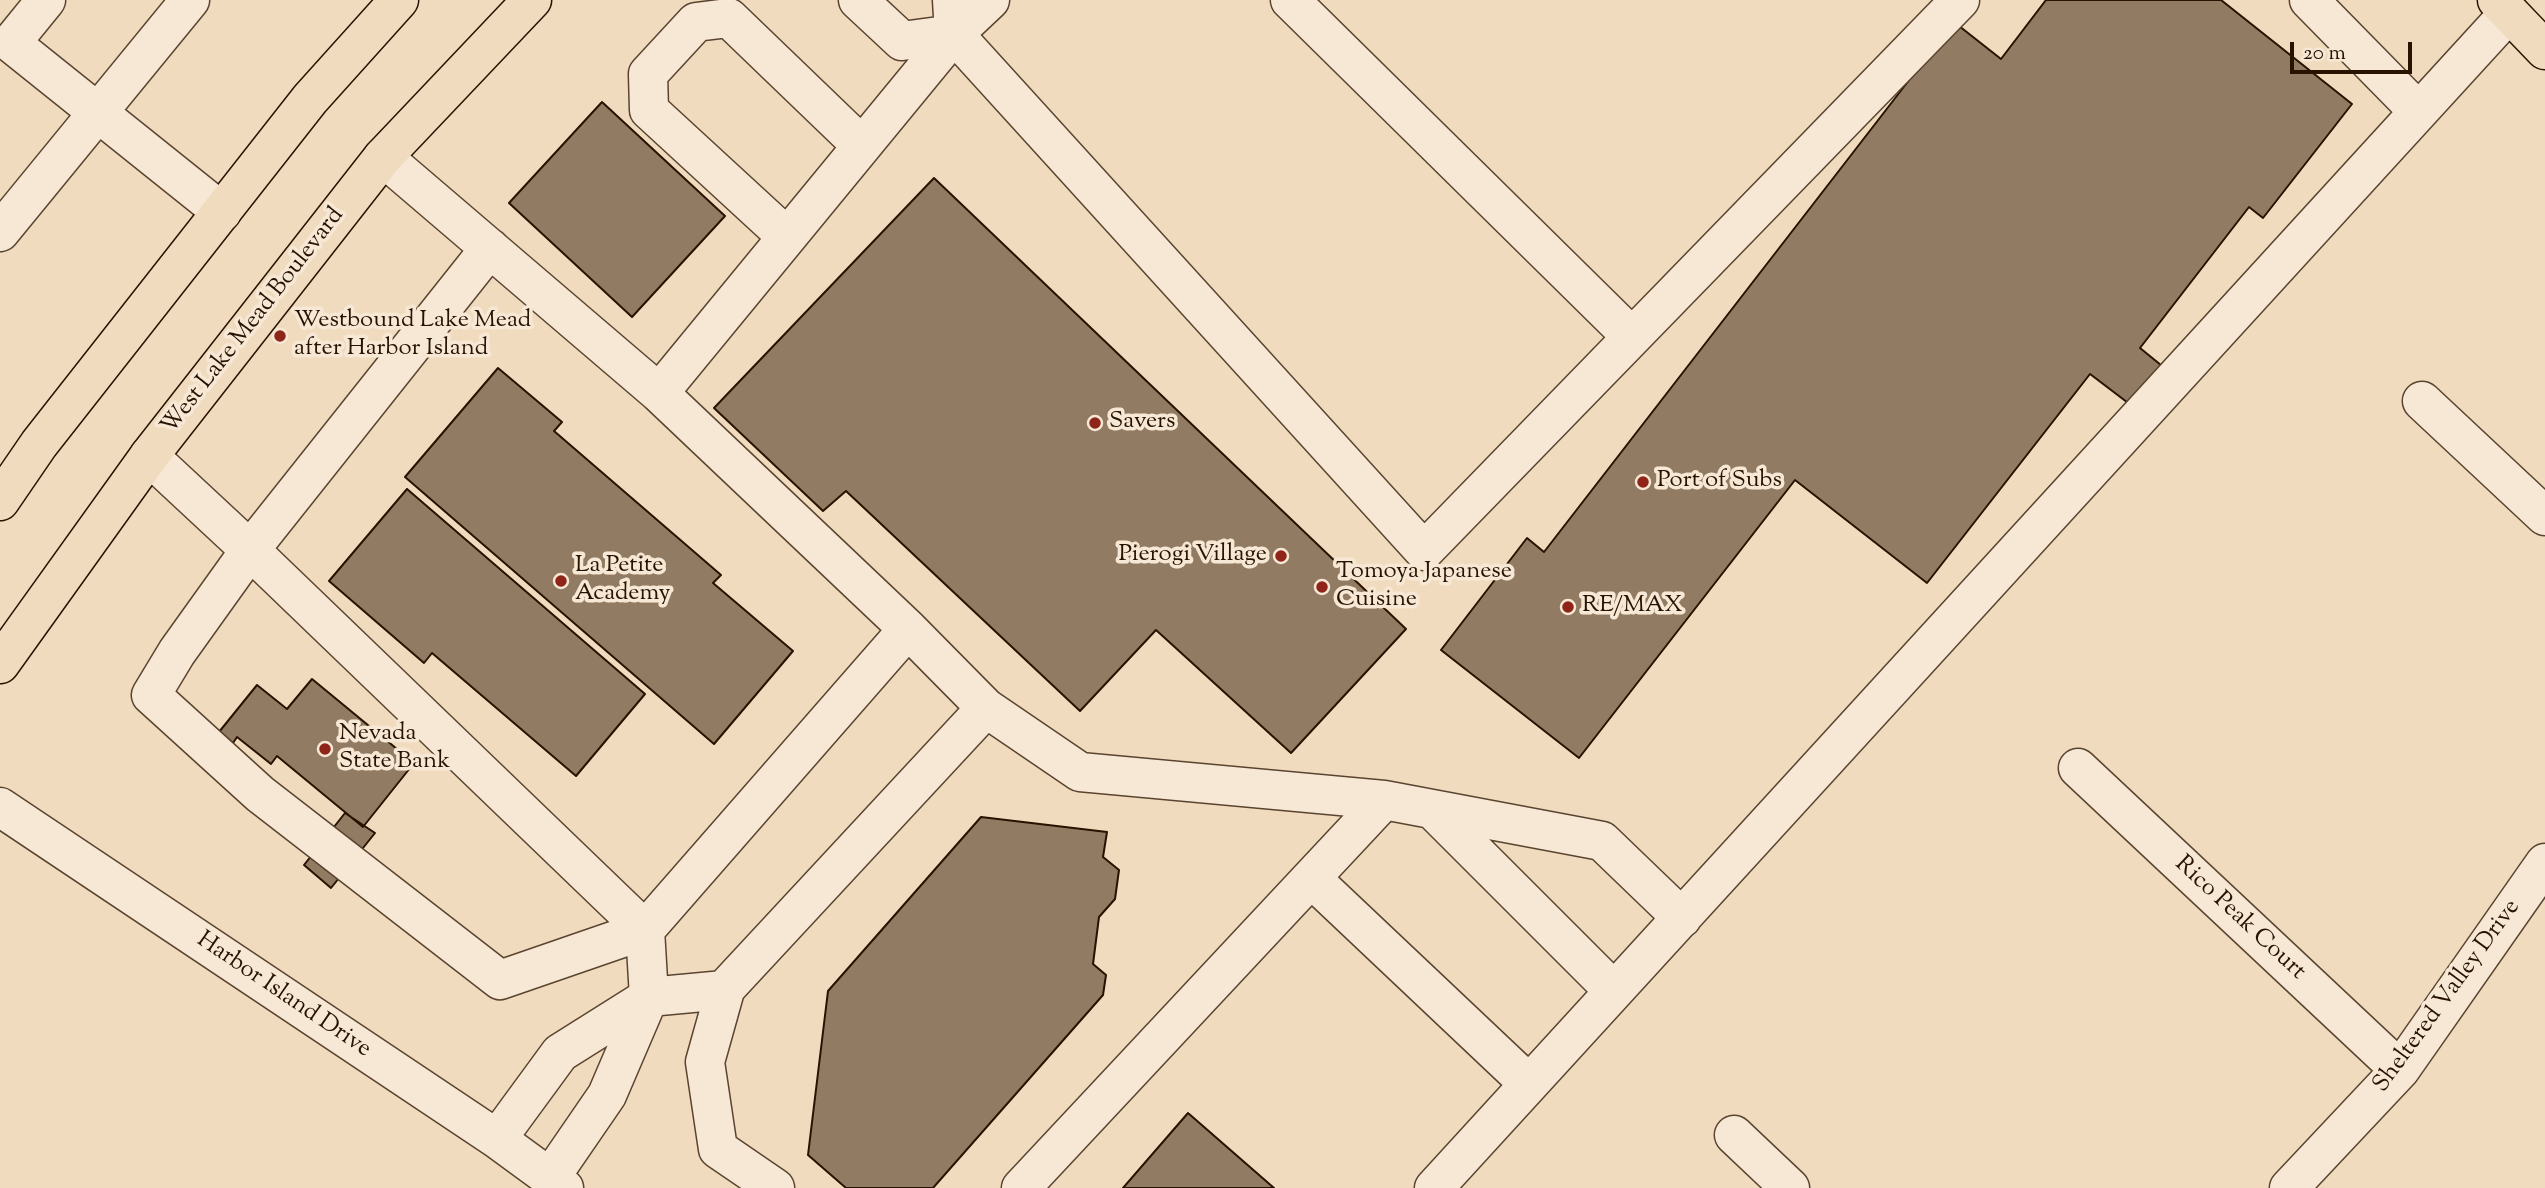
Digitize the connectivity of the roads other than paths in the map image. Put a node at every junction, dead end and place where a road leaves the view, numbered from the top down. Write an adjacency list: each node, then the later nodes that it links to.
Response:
1 (46, 0): 14 (street)
2 (190, 0): 16 (street)
3 (399, 0): 20 (main road)
4 (506, 0): 13 (main road)
5 (532, 0): 13 (main road, West Lake Mead Boulevard)
6 (858, 0): 12 (street)
7 (990, 0): 12 (street)
8 (1290, 0): 24 (street)
9 (1961, 0): 24 (street)
10 (2309, 0): 17 (street)
11 (2503, 6): 15 (main road); 17 (street)
12 (953, 17): 18 (street); 24 (street)
13 (492, 40): 19 (main road, West Lake Mead Boulevard)
14 (6, 50): 16 (street)
15 (2545, 50)
16 (98, 111): 20 (street); 21 (street)
17 (2418, 111): 40 (street)
18 (862, 146): 22 (street); 22 (street)
19 (383, 157): 23 (street); 27 (main road, West Lake Mead Boulevard)
20 (222, 212): 28 (main road)
21 (0, 232)
22 (788, 237): 25 (street)
23 (490, 248): 25 (street); 30 (street)
24 (1632, 337)
25 (659, 393): 31 (street)
26 (2422, 401): 29 (street)
27 (149, 456): 30 (street); 32 (main road, West Lake Mead Boulevard)
28 (0, 500)
29 (2545, 516)
30 (250, 551): 41 (street); 41 (street)
31 (908, 629): 33 (street); 41 (street)
32 (0, 664)
33 (986, 708): 35 (street); 42 (street)
34 (2078, 768): 45 (street, Rico Peak Court)
35 (1384, 800): 37 (street); 39 (street)
36 (0, 807): 48 (street, Harbor Island Drive)
37 (1433, 810): 40 (street); 43 (street)
38 (2545, 863): 45 (street, Sheltered Valley Drive)
39 (1311, 878): 46 (street); 51 (street)
40 (1682, 918): 43 (street)
41 (645, 930): 44 (street)
42 (726, 987): 44 (street); 50 (street)
43 (1614, 991): 46 (street)
44 (649, 997): 48 (street); 49 (street)
45 (2400, 1070): 54 (street, Sheltered Valley Drive)
46 (1529, 1083): 52 (street)
47 (1734, 1135): 53 (street)
48 (497, 1139): 49 (street, Harbor Island Drive)
49 (557, 1183)
50 (775, 1188)
51 (1021, 1188)
52 (1434, 1188)
53 (1790, 1188)
54 (2289, 1188)

